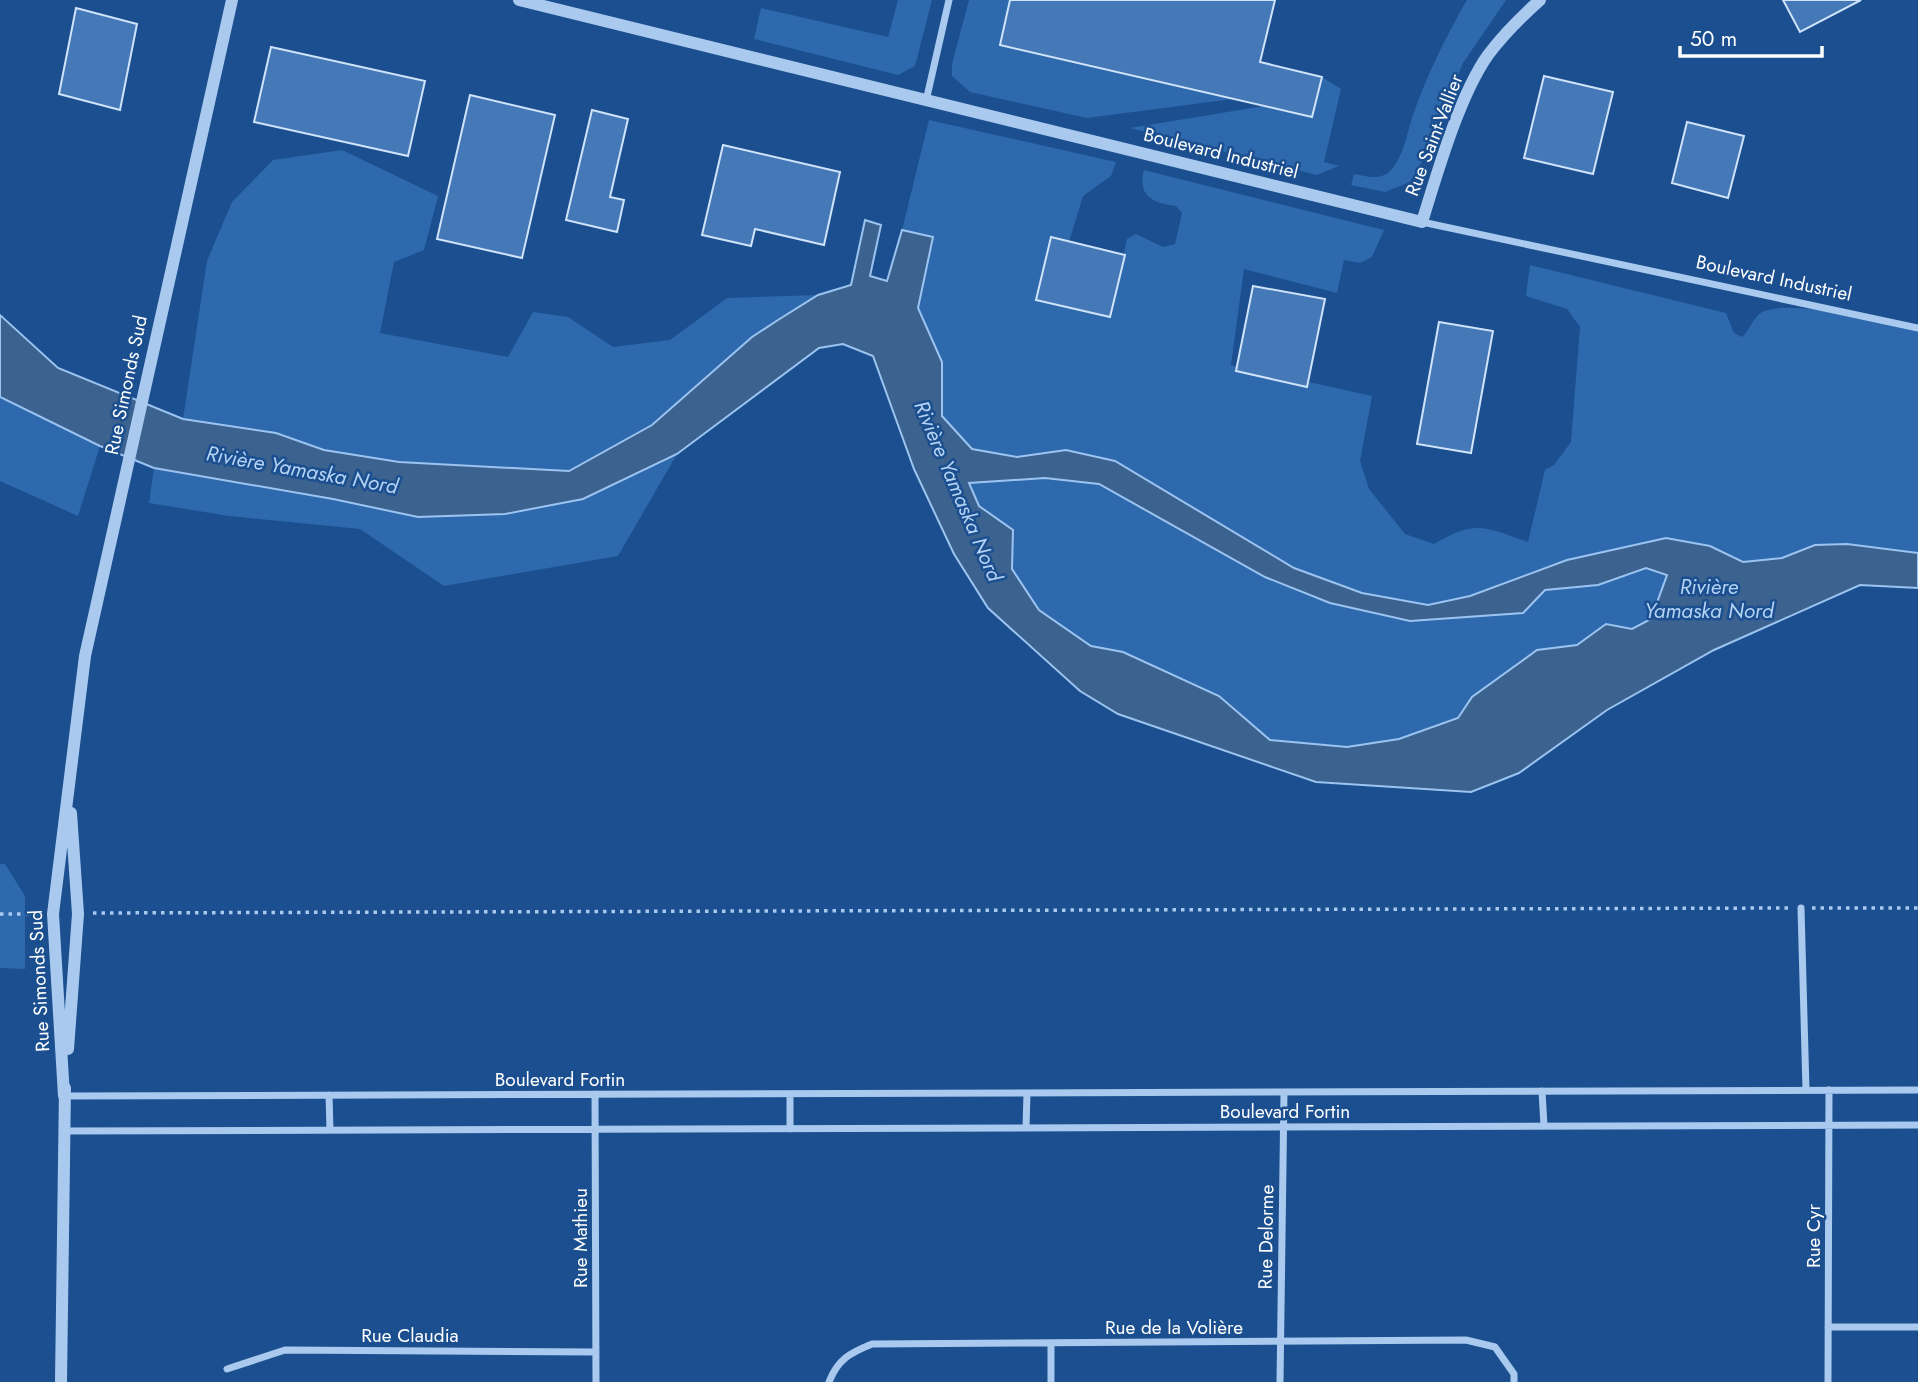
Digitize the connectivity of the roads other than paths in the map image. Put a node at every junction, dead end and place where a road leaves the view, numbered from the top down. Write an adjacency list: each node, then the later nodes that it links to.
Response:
1 (232, 0): 8 (street, Rue Simonds Sud)
2 (519, 0): 5 (street, Boulevard Industriel)
3 (949, 0): 5 (street)
4 (1540, 0): 6 (street, Rue Saint-Vallier)
5 (926, 102): 6 (street, Boulevard Industriel)
6 (1422, 222): 7 (street, Boulevard Industriel)
7 (1918, 328)
8 (69, 780): 19 (street, Rue Simonds Sud); 19 (street, Rue Simonds Sud)
9 (1801, 908): 10 (street)
10 (1806, 1090): 11 (street, Boulevard Fortin); 13 (street, Boulevard Fortin)
11 (1829, 1090): 12 (street, Boulevard Fortin); 20 (street, Rue Cyr)
12 (1918, 1090)
13 (1542, 1091): 14 (street, Boulevard Fortin); 22 (street)
14 (1284, 1092): 15 (street, Boulevard Fortin); 23 (street, Rue Delorme)
15 (1027, 1093): 17 (street, Boulevard Fortin); 24 (street)
16 (595, 1094): 17 (street, Boulevard Fortin); 18 (street, Boulevard Fortin); 25 (street, Rue Mathieu)
17 (790, 1094): 26 (street)
18 (329, 1095): 19 (street, Boulevard Fortin); 27 (street)
19 (64, 1096): 28 (street, Rue Simonds Sud)
20 (1829, 1125): 21 (street, Boulevard Fortin); 22 (street, Boulevard Fortin); 29 (street, Rue Cyr)
21 (1918, 1125)
22 (1544, 1126): 23 (street, Boulevard Fortin)
23 (1282, 1127): 24 (street, Boulevard Fortin); 32 (street, Rue Delorme)
24 (1026, 1128): 26 (street, Boulevard Fortin)
25 (595, 1129): 26 (street, Boulevard Fortin); 27 (street, Boulevard Fortin); 33 (street, Rue Mathieu)
26 (790, 1129)
27 (330, 1130): 28 (street, Boulevard Fortin)
28 (64, 1131): 35 (street, Rue Simonds Sud)
29 (1828, 1327): 30 (street); 41 (street, Rue Cyr)
30 (1918, 1327)
31 (1051, 1343): 32 (street, Rue de la Volière); 37 (street, Rue de la Volière); 38 (street)
32 (1280, 1343): 39 (street, Rue Delorme); 40 (street, Rue de la Volière)
33 (596, 1352): 34 (street, Rue Claudia); 36 (street, Rue Mathieu)
34 (228, 1370)
35 (61, 1382)
36 (596, 1382)
37 (829, 1382)
38 (1051, 1382)
39 (1280, 1382)
40 (1514, 1382)
41 (1828, 1382)

